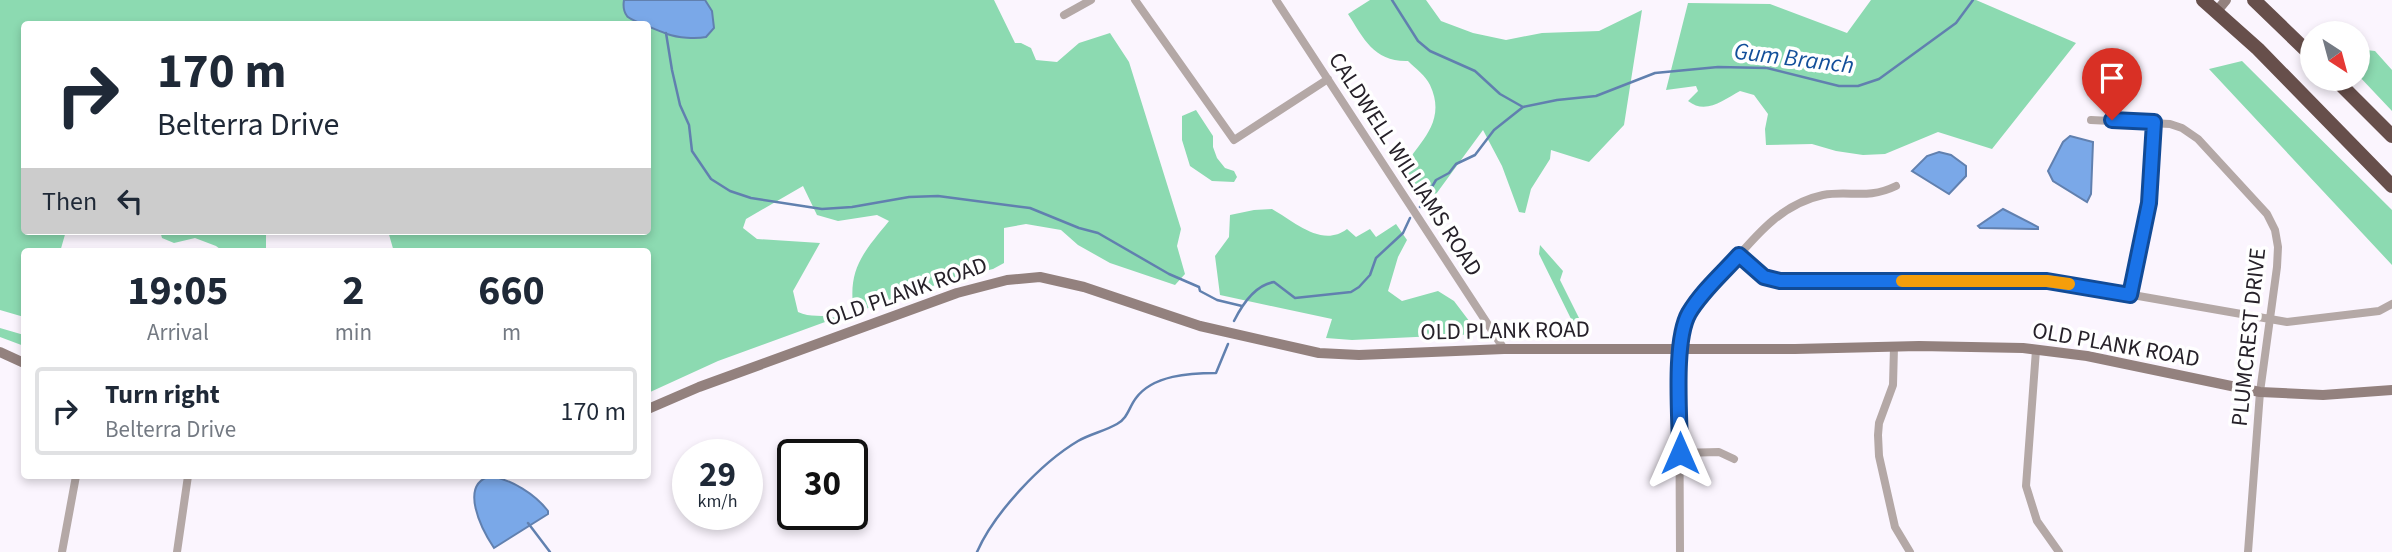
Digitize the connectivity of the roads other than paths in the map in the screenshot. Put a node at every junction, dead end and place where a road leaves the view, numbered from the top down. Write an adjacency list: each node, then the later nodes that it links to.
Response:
1 (1091, 0): 7 (street)
2 (1135, 0): 9 (street)
3 (1276, 0): 9 (street, CALDWELL WILLIAMS ROAD)
4 (2203, 0): 6 (highway)
5 (2254, 0): 8 (highway)
6 (2222, 5): 15 (highway)
7 (1064, 15)
8 (2300, 44)
9 (1328, 79): 21 (street, CALDWELL WILLIAMS ROAD)
10 (2347, 91): 13 (highway)
11 (2091, 120): 12 (street, PLUMCREST DRIVE)
12 (2154, 122): 17 (street); 19 (street, PLUMCREST DRIVE)
13 (2392, 136)
14 (1896, 186): 16 (street)
15 (2392, 186)
16 (1739, 255): 17 (street); 22 (street)
17 (2130, 295): 19 (street)
18 (2392, 304): 19 (street)
19 (2271, 320): 27 (street, PLUMCREST DRIVE)
20 (1894, 347): 22 (street, OLD PLANK ROAD); 23 (street, OLD PLANK ROAD); 36 (street)
21 (1504, 349): 22 (street, OLD PLANK ROAD); 28 (street, OLD PLANK ROAD)
22 (1679, 350): 29 (street)
23 (2035, 350): 27 (street, OLD PLANK ROAD); 37 (street)
24 (0, 352): 25 (street)
25 (21, 362)
26 (2392, 390): 27 (street, OLD PLANK ROAD)
27 (2260, 392): 38 (street, PLUMCREST DRIVE)
28 (651, 408)
29 (1680, 453): 30 (street); 35 (street)
30 (1734, 459)
31 (75, 479): 33 (street)
32 (188, 479): 34 (street)
33 (62, 552)
34 (177, 552)
35 (1679, 552)
36 (1910, 552)
37 (2059, 552)
38 (2248, 552)

